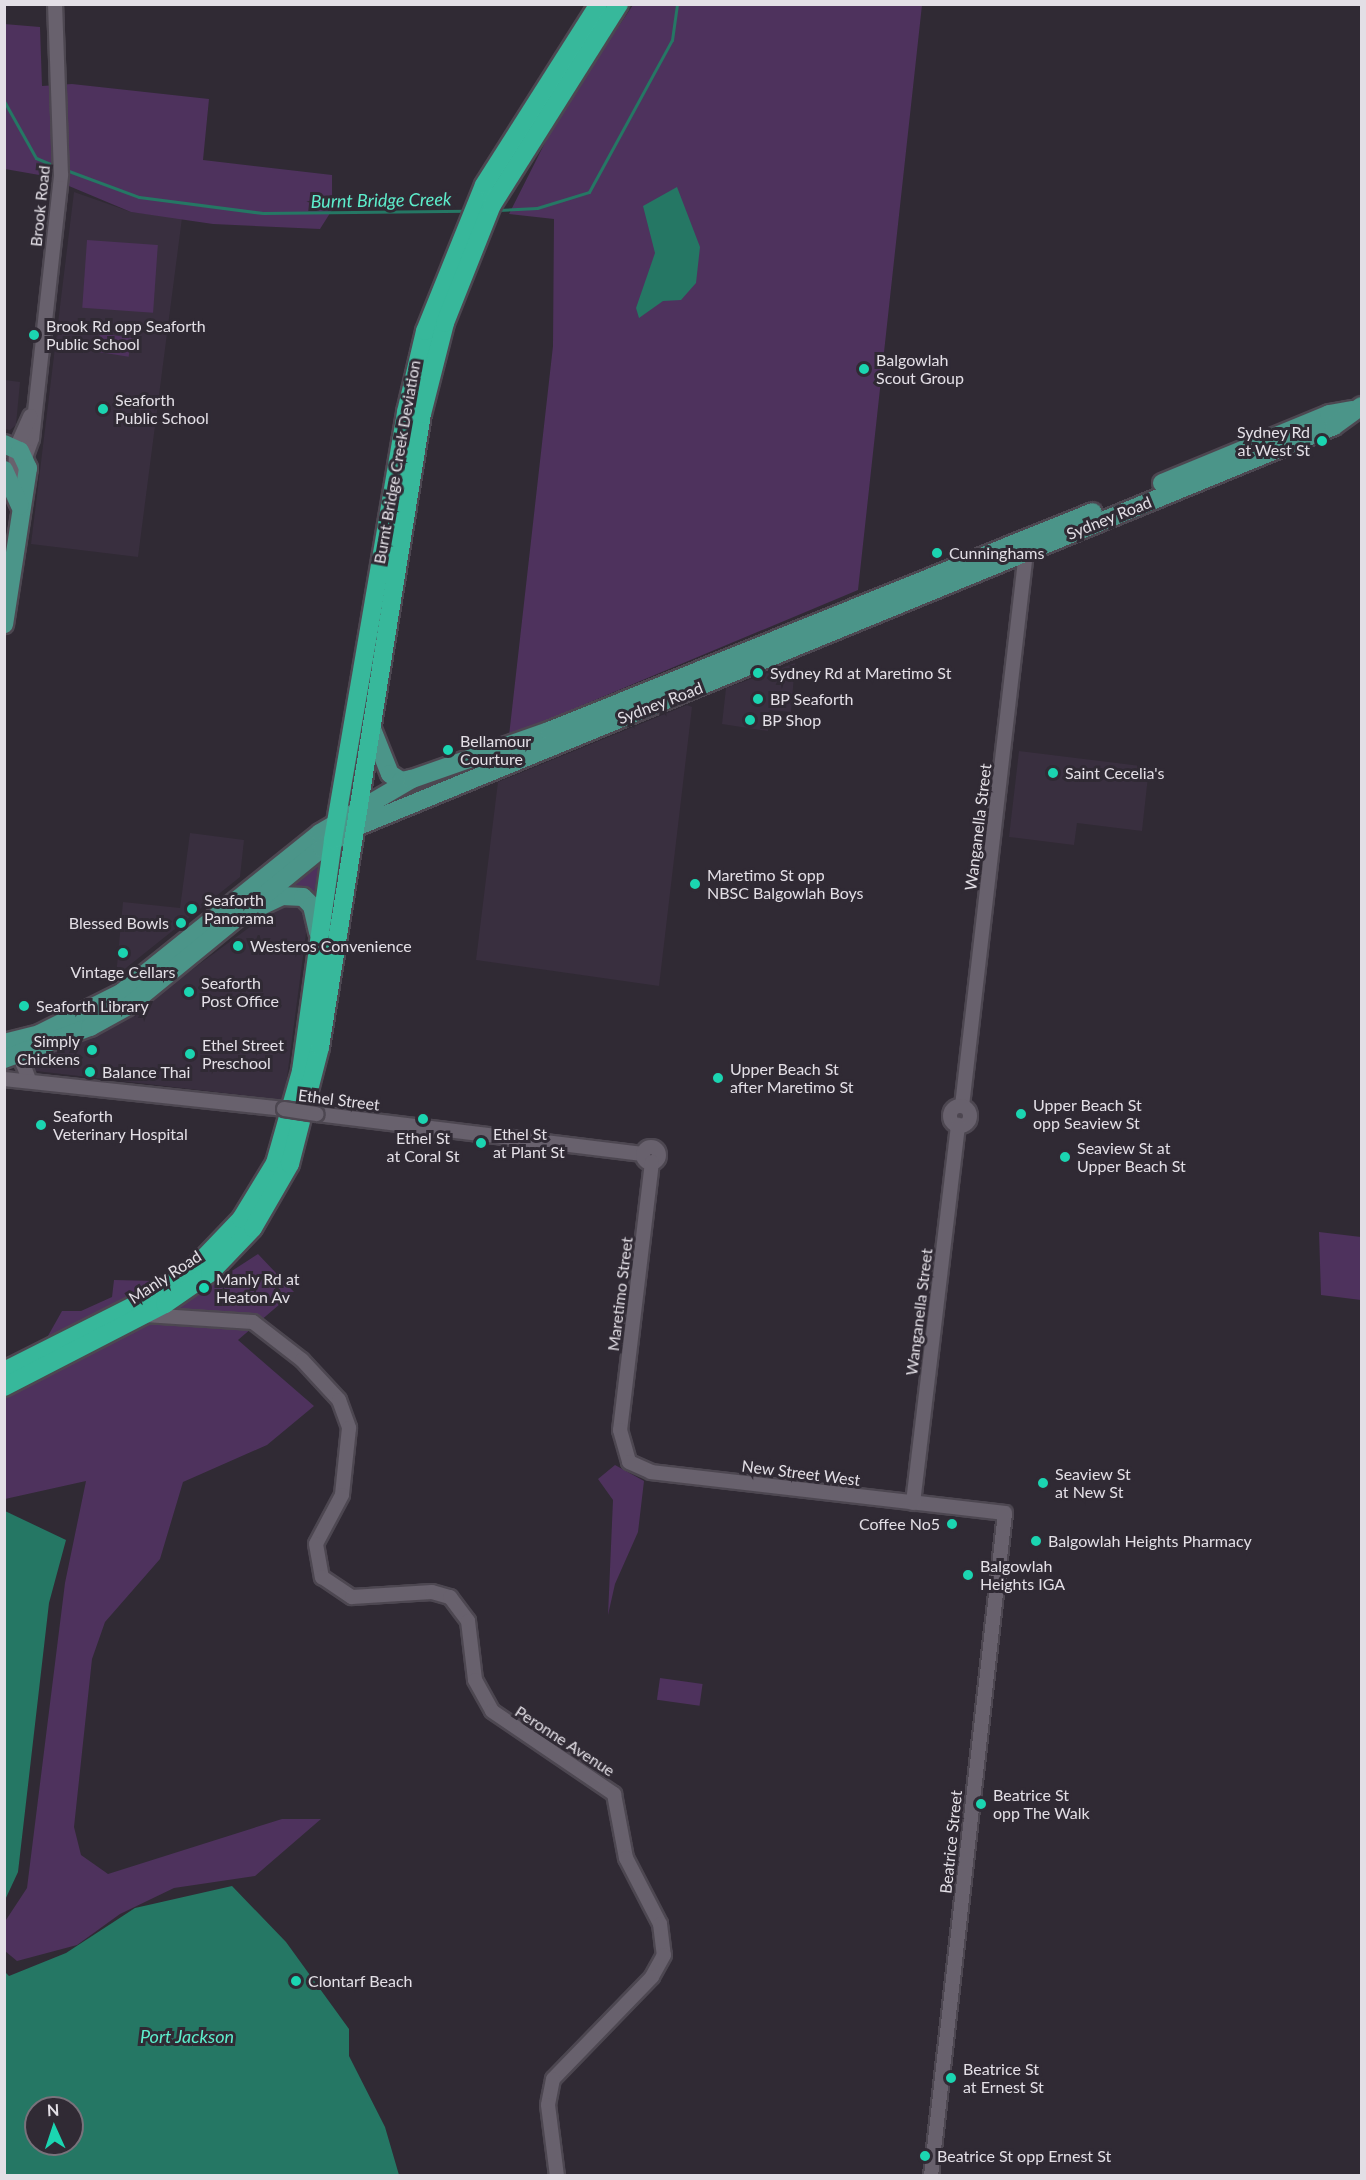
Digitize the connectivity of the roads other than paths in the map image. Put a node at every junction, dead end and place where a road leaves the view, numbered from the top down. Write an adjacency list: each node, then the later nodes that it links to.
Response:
1 (55, 4): 6 (street, Brook Road)
2 (599, 4): 4 (highway, Burnt Bridge Creek Deviation)
3 (619, 4): 4 (highway, Burnt Bridge Creek Deviation)
4 (480, 212): 10 (highway, Burnt Bridge Creek Deviation); 13 (highway, Burnt Bridge Creek Deviation)
5 (1358, 408): 7 (main road, Sydney Road); 9 (main road, Sydney Road)
6 (12, 457): 8 (main road)
7 (1026, 552): 9 (main road, Sydney Road); 32 (street, Wanganella Street)
8 (4, 624)
9 (708, 675): 11 (main road, Sydney Road); 14 (main road, Sydney Road)
10 (372, 729): 11 (main road); 12 (highway, Burnt Bridge Creek Deviation)
11 (412, 779): 12 (main road, Sydney Road)
12 (360, 807): 13 (main road, Sydney Road); 14 (highway, Burnt Bridge Creek Deviation)
13 (336, 821): 15 (highway, Manly Road); 18 (main road, Sydney Road)
14 (356, 827): 15 (main road, Sydney Road); 26 (highway, Manly Road)
15 (333, 840): 16 (main road, Sydney Road); 17 (highway, Manly Road)
16 (247, 912): 17 (main road); 21 (main road, Sydney Road)
17 (318, 932): 29 (highway, Manly Road)
18 (44, 1029): 19 (main road); 20 (main road, Sydney Road)
19 (4, 1031)
20 (4, 1043)
21 (27, 1052): 22 (main road, Sydney Road); 24 (street)
22 (4, 1061): 24 (street, Ethel Street)
23 (4, 1079): 24 (street, Ethel Street)
24 (30, 1079): 25 (street, Ethel Street, bridge)
25 (647, 1158): 31 (street, Maretimo Street)
26 (181, 1294): 27 (highway, Manly Road); 28 (street)
27 (144, 1315): 28 (street); 30 (highway, Manly Road)
28 (184, 1320): 34 (street, Peronne Avenue)
29 (4, 1371)
30 (4, 1387)
31 (620, 1430): 32 (street, New Street West)
32 (913, 1503): 33 (street, New Street West)
33 (1005, 1513): 35 (street, Beatrice Street)
34 (557, 2175)
35 (931, 2175)

